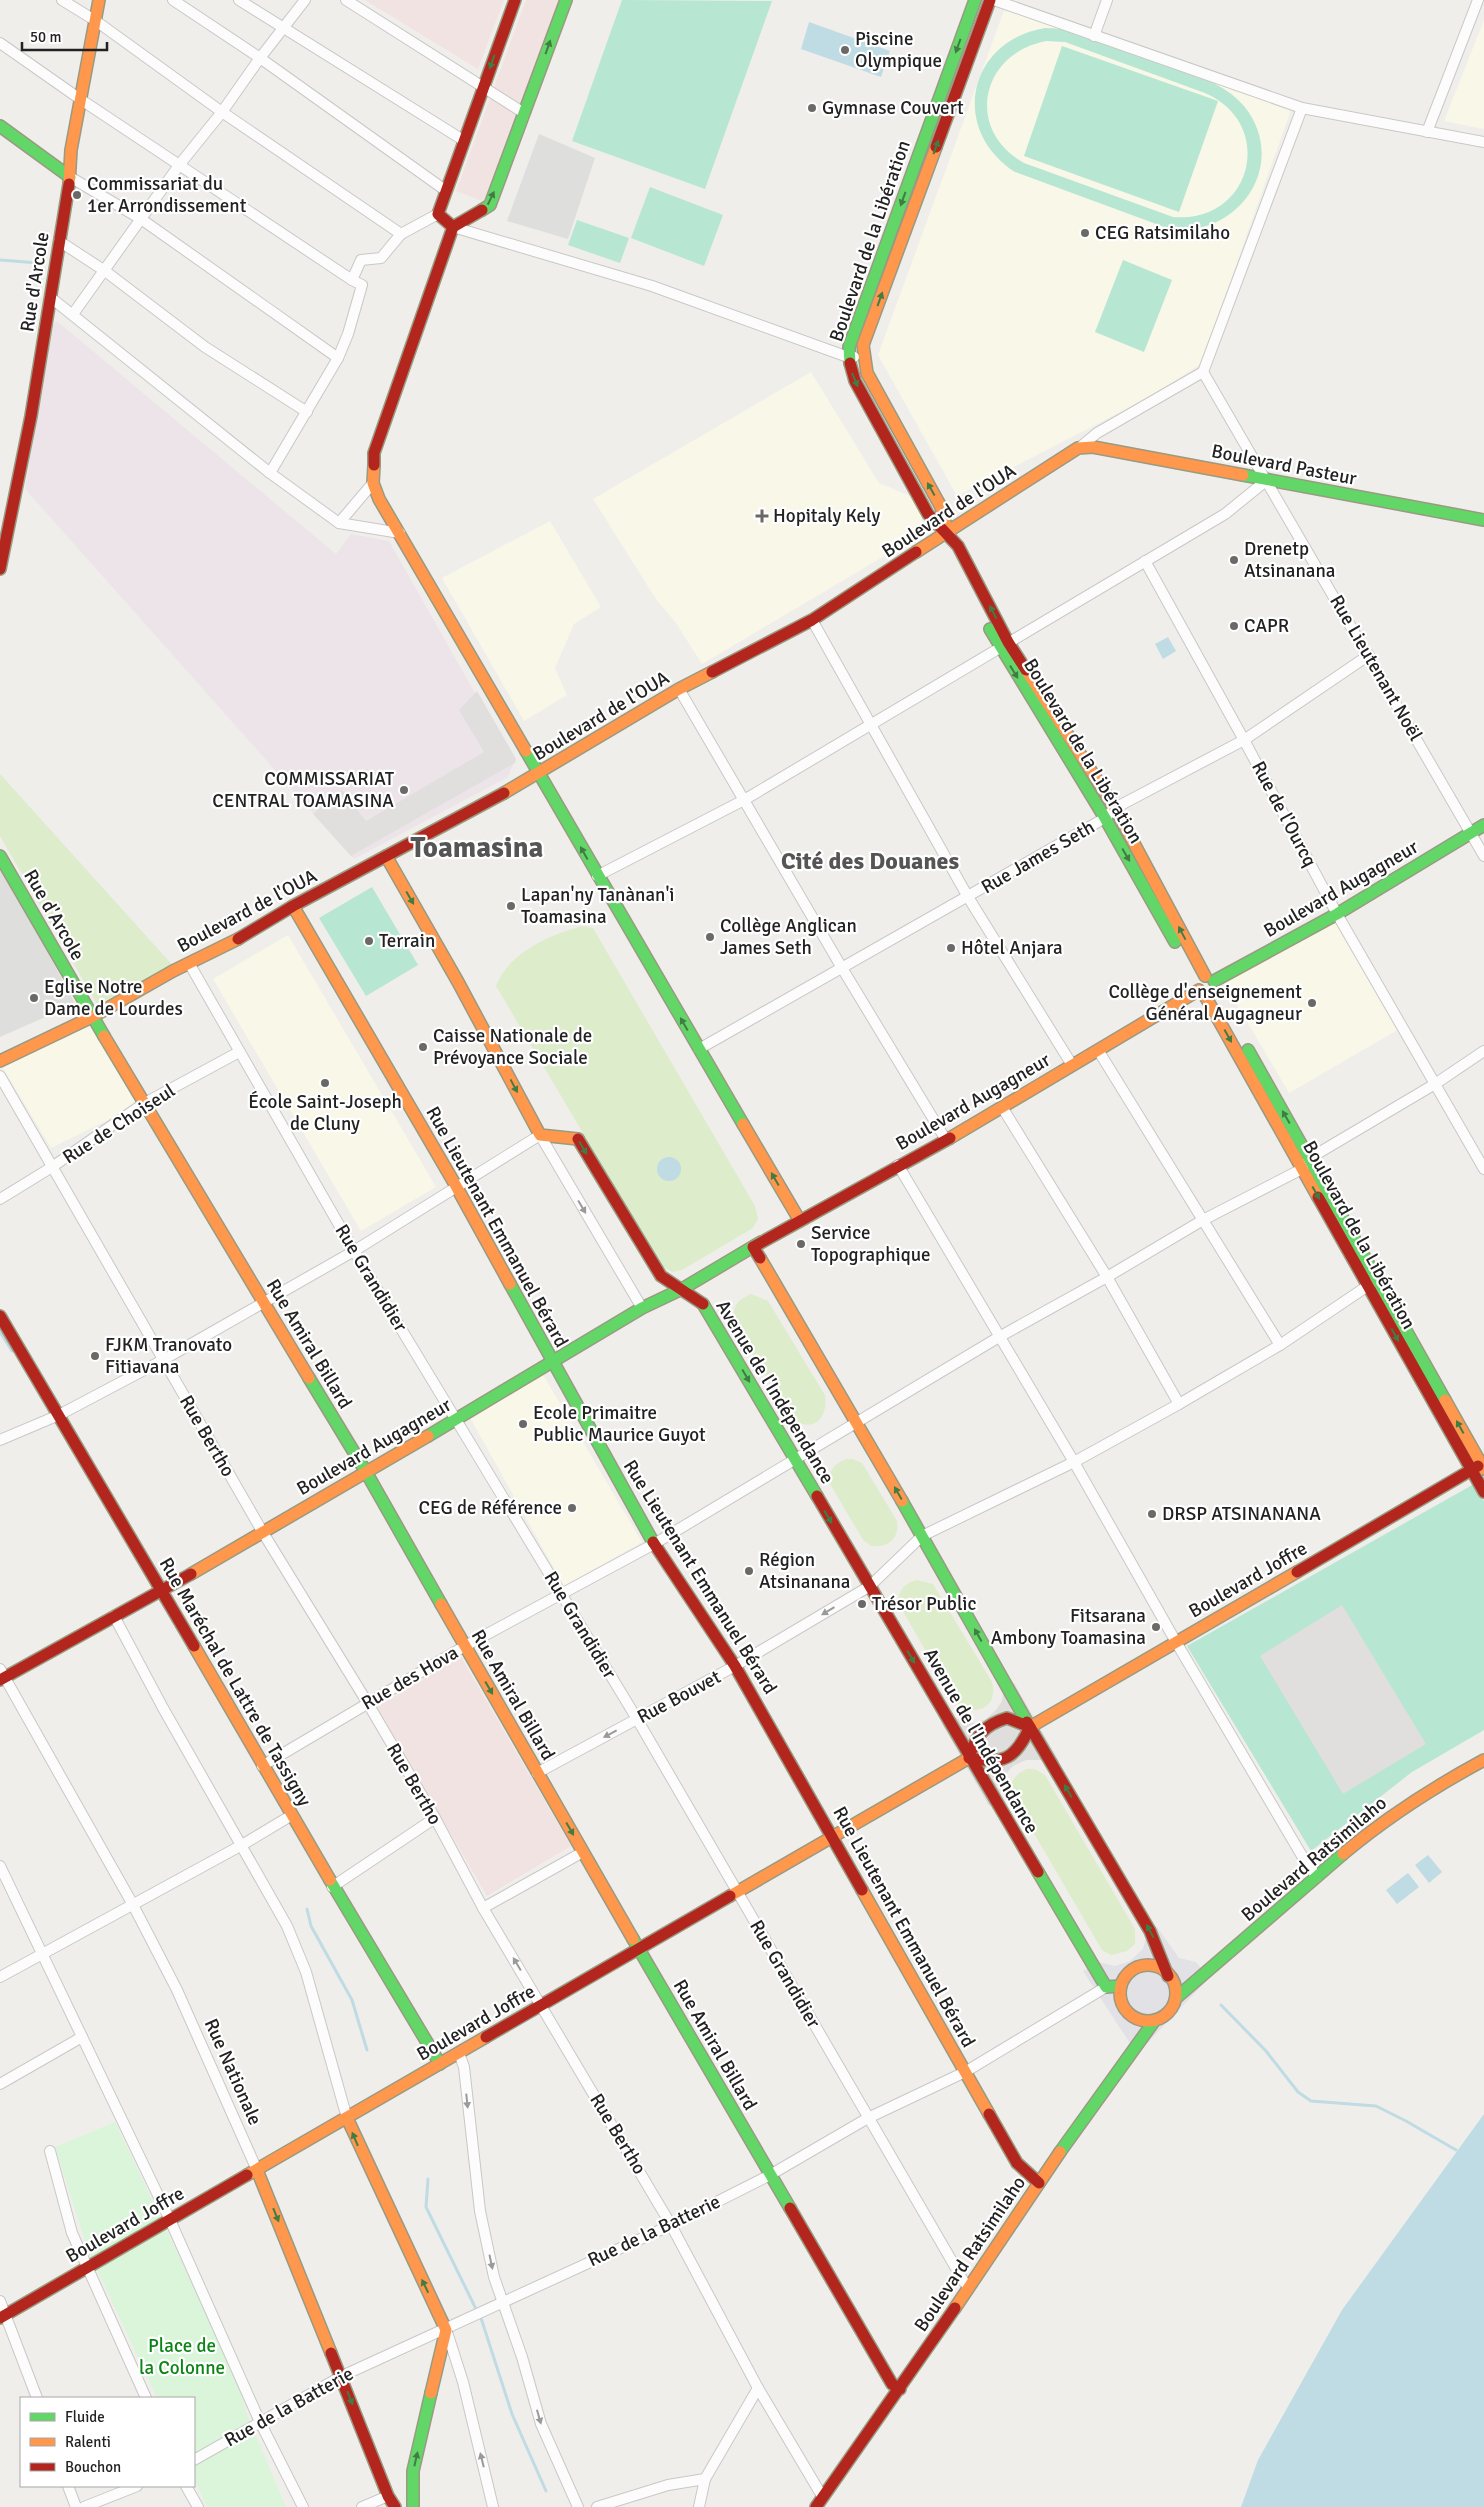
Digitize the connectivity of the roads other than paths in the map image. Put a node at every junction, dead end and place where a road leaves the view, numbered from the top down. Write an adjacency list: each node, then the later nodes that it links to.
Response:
1 (62, 0): 13 (street)
2 (99, 0): 13 (street, Rue d'Arcole)
3 (173, 0): 17 (street)
4 (239, 0): 14 (street)
5 (305, 0): 14 (street)
6 (346, 0): 18 (street)
7 (515, 0): 18 (street, one-way to 18)
8 (566, 0): 22 (street, one-way to 8)
9 (974, 0): 39 (street, Boulevard de la Libération, one-way to 39)
10 (992, 0): 15 (street); 40 (street, Boulevard de la Libération, one-way to 10)
11 (1107, 0): 15 (street)
12 (1478, 0): 24 (street)
13 (96, 21): 19 (street, Rue d'Arcole); 21 (street)
14 (283, 28): 17 (street); 25 (street)
15 (1094, 36): 20 (street)
16 (0, 42): 19 (street)
17 (260, 58): 21 (street); 29 (street)
18 (482, 87): 22 (street); 25 (street)
19 (80, 99): 27 (street); 28 (street, Rue d'Arcole)
20 (1302, 108): 24 (street); 42 (street)
21 (222, 112): 27 (street); 33 (street)
22 (524, 113): 32 (street, one-way to 22)
23 (0, 126): 28 (street)
24 (1427, 132): 26 (street)
25 (463, 140): 29 (street)
26 (1484, 142)
27 (180, 164): 31 (street); 36 (street)
28 (70, 177): 31 (street); 34 (street, Rue d'Arcole)
29 (445, 190): 30 (street)
30 (438, 214): 32 (street); 33 (street)
31 (141, 219): 35 (street); 41 (street)
32 (453, 227): 39 (street); 47 (street)
33 (401, 234): 36 (street)
34 (59, 242): 35 (street); 37 (street, Rue d'Arcole)
35 (105, 271): 38 (street); 43 (street)
36 (352, 280): 41 (street)
37 (50, 297): 38 (street); 53 (street, Rue d'Arcole)
38 (73, 314): 45 (street)
39 (848, 357): 40 (street); 51 (street, Boulevard de la Libération, one-way to 51)
40 (863, 357): 51 (street, Boulevard de la Libération, one-way to 40)
41 (338, 358): 43 (street)
42 (1203, 372): 44 (street, Boulevard de l'OUA); 46 (street, Rue Lieutenant Noël)
43 (307, 412): 45 (street)
44 (1078, 448): 46 (street, Boulevard Pasteur); 51 (street, Boulevard de l'OUA)
45 (270, 473): 49 (street)
46 (1267, 480): 48 (street, Boulevard Pasteur); 52 (street); 56 (street, Rue Lieutenant Noël)
47 (374, 483): 49 (street); 50 (street)
48 (1484, 520)
49 (339, 523): 50 (street)
50 (400, 533): 60 (street)
51 (948, 534): 54 (street, Boulevard de l'OUA); 55 (street, Boulevard de la Libération)
52 (1145, 561): 55 (street); 59 (street, Rue de l'Ourcq)
53 (0, 569)
54 (812, 620): 57 (street, Boulevard de l'OUA); 58 (street)
55 (1004, 644): 58 (street); 62 (street, Boulevard de la Libération); 63 (street, Boulevard de la Libération, one-way to 63)
56 (1369, 655): 59 (street, Rue James Seth); 65 (street, Rue Lieutenant Noël)
57 (679, 689): 60 (street, Boulevard de l'OUA); 61 (street)
58 (870, 724): 61 (street); 70 (street)
59 (1244, 740): 62 (street, Rue James Seth); 72 (street, Rue de l'Ourcq)
60 (540, 772): 67 (street, Boulevard de l'OUA); 69 (street, one-way to 60)
61 (744, 800): 69 (street); 74 (street)
62 (1114, 808): 63 (street, Rue James Seth); 75 (street, Boulevard de la Libération, one-way to 62)
63 (1104, 818): 70 (street, Rue James Seth); 75 (street, Boulevard de la Libération, one-way to 75)
64 (1484, 825): 65 (street, Boulevard Augagneur)
65 (1471, 832): 68 (street, Rue Lieutenant Noël); 72 (street, Boulevard Augagneur)
66 (0, 856): 76 (street, Rue d'Arcole)
67 (386, 856): 71 (street, Boulevard de l'OUA); 87 (street, one-way to 87)
68 (1484, 856)
69 (597, 876): 77 (street, one-way to 69)
70 (968, 897): 74 (street, Rue James Seth); 82 (street)
71 (293, 906): 73 (street, Boulevard de l'OUA); 94 (street, Rue Lieutenant Emmanuel Bérard)
72 (1337, 914): 75 (street, Boulevard Augagneur); 84 (street, Rue de l'Ourcq)
73 (189, 963): 76 (street, Boulevard de l'OUA); 80 (street, Rue Grandidier)
74 (842, 968): 77 (street, Rue James Seth); 88 (street)
75 (1205, 985): 78 (street, Boulevard Augagneur); 89 (street, Boulevard de la Libération, one-way to 75); 92 (street, Boulevard de la Libération, one-way to 92)
76 (92, 1017): 81 (street, Boulevard de l'OUA); 85 (street, Rue Amiral Billard)
77 (699, 1049): 97 (street, one-way to 77)
78 (1098, 1050): 82 (street, Boulevard Augagneur); 96 (street)
79 (1484, 1051): 84 (street)
80 (240, 1052): 85 (street, Rue de Choiseul); 99 (street, Rue Grandidier)
81 (0, 1061)
82 (1072, 1065): 86 (street, Boulevard Augagneur)
83 (0, 1076): 91 (street, Rue Bertho)
84 (1434, 1084): 89 (street); 93 (street, Rue de l'Ourcq)
85 (143, 1104): 91 (street, Rue de Choiseul); 104 (street, Rue Amiral Billard)
86 (1002, 1107): 88 (street, Boulevard Augagneur); 100 (street)
87 (540, 1135): 94 (street); 103 (street, Avenue de l'Indépendance, one-way to 103); 105 (street, one-way to 105)
88 (946, 1140): 90 (street, Boulevard Augagneur)
89 (1310, 1158): 92 (street); 101 (street, Boulevard de la Libération)
90 (898, 1165): 97 (street, Boulevard Augagneur); 107 (street)
91 (52, 1167): 95 (street, Rue de Choiseul); 109 (street, Rue Bertho)
92 (1302, 1168): 96 (street, Rue des Hova); 102 (street, Boulevard de la Libération, one-way to 102)
93 (1484, 1169)
94 (456, 1186): 99 (street); 110 (street, Rue Lieutenant Emmanuel Bérard)
95 (0, 1198)
96 (1203, 1220): 100 (street, Rue des Hova); 108 (street)
97 (800, 1221): 98 (street, Boulevard Augagneur)
98 (764, 1241): 103 (street, Boulevard Augagneur); 114 (street, Boulevard Augagneur)
99 (354, 1251): 104 (street); 113 (street, Rue Grandidier)
100 (1107, 1277): 107 (street, Rue des Hova); 111 (street)
101 (1378, 1280): 102 (street, Rue Bouvet); 118 (street, Boulevard de la Libération, one-way to 101)
102 (1367, 1285): 108 (street, Rue Bouvet); 118 (street, Boulevard de la Libération, one-way to 118)
103 (682, 1289): 105 (street, Boulevard Augagneur); 116 (street, Avenue de l'Indépendance, one-way to 116)
104 (263, 1302): 109 (street); 119 (street, Rue Amiral Billard)
105 (642, 1308): 110 (street, Boulevard Augagneur)
106 (0, 1316): 112 (street, Rue Maréchal de Lattre de Tassigny)
107 (999, 1337): 114 (street, Rue des Hova); 117 (street)
108 (1280, 1345): 111 (street, Rue Bouvet)
109 (163, 1360): 112 (street); 121 (street, Rue Bertho)
110 (552, 1361): 113 (street, Boulevard Augagneur); 123 (street, Rue Lieutenant Emmanuel Bérard)
111 (1179, 1404): 117 (street, Rue Bouvet)
112 (59, 1415): 115 (street); 125 (street, Rue Maréchal de Lattre de Tassigny)
113 (456, 1420): 119 (street, Boulevard Augagneur); 126 (street, Rue Grandidier)
114 (857, 1423): 116 (street, Rue des Hova); 122 (street, one-way to 114)
115 (0, 1440)
116 (794, 1460): 123 (street, Rue des Hova); 124 (street, Avenue de l'Indépendance, one-way to 124)
117 (1074, 1462): 122 (street, Rue Bouvet); 128 (street)
118 (1480, 1467): 120 (street, Boulevard de la Libération); 128 (street, Boulevard Joffre)
119 (366, 1472): 121 (street, Boulevard Augagneur); 129 (street, Rue Amiral Billard)
120 (1484, 1492)
121 (262, 1531): 125 (street, Boulevard Augagneur); 132 (street, Rue Bertho)
122 (922, 1536): 124 (street, Rue Bouvet); 134 (street, one-way to 122)
123 (654, 1544): 126 (street, Rue des Hova); 130 (street, Rue Lieutenant Emmanuel Bérard)
124 (870, 1586): 130 (street, Rue Bouvet, one-way to 130); 135 (street, Avenue de l'Indépendance, one-way to 135)
125 (162, 1591): 127 (street, Boulevard Augagneur); 137 (street, Rue Maréchal de Lattre de Tassigny)
126 (562, 1594): 129 (street, Rue des Hova); 133 (street, Rue Grandidier)
127 (114, 1616): 131 (street, Boulevard Augagneur); 142 (street)
128 (1176, 1642): 134 (street, Boulevard Joffre); 145 (street)
129 (465, 1646): 132 (street, Rue des Hova); 138 (street, Rue Amiral Billard, one-way to 138)
130 (736, 1666): 133 (street, Rue Bouvet); 141 (street, Rue Lieutenant Emmanuel Bérard)
131 (2, 1675): 148 (street, Rue Nationale)
132 (367, 1702): 137 (street, Rue des Hova); 140 (street, Rue Bertho)
133 (637, 1719): 138 (street, Rue Bouvet, one-way to 138); 147 (street, Rue Grandidier)
134 (1030, 1727): 135 (street); 135 (street); 152 (street, one-way to 134)
135 (969, 1758): 141 (street, Boulevard Joffre); 155 (street, Avenue de l'Indépendance)
136 (1484, 1760): 145 (street, Boulevard Ratsimilaho)
137 (262, 1766): 139 (street, Rue Maréchal de Lattre de Tassigny)
138 (537, 1773): 143 (street, Rue Amiral Billard, one-way to 143)
139 (292, 1815): 142 (street); 146 (street, Rue Maréchal de Lattre de Tassigny)
140 (435, 1818): 146 (street); 149 (street, Rue Bertho)
141 (834, 1837): 147 (street, Boulevard Joffre); 162 (street, Rue Lieutenant Emmanuel Bérard)
142 (242, 1845): 148 (street); 164 (street)
143 (583, 1852): 149 (street); 150 (street, Rue Amiral Billard)
144 (0, 1866): 151 (street)
145 (1317, 1876): 156 (street, Boulevard Ratsimilaho)
146 (332, 1886): 161 (street, Rue Maréchal de Lattre de Tassigny)
147 (738, 1892): 150 (street, Boulevard Joffre); 165 (street, Rue Grandidier)
148 (132, 1903): 151 (street); 167 (street, Rue Nationale)
149 (483, 1908): 157 (street, Rue Bertho, one-way to 149)
150 (639, 1949): 157 (street, Boulevard Joffre); 168 (street, Rue Amiral Billard)
151 (43, 1954): 153 (street); 159 (street)
152 (1168, 1976): 154 (street); 156 (street)
153 (0, 1977)
154 (1121, 1986): 155 (street); 158 (street)
155 (1106, 1987): 162 (street, Rue de la Batterie)
156 (1176, 1998): 158 (street)
157 (542, 2006): 160 (street, Boulevard Joffre); 171 (street, Rue Bertho)
158 (1155, 2020): 169 (street, Boulevard Ratsimilaho)
159 (82, 2036): 163 (street); 170 (street)
160 (459, 2053): 161 (street, Boulevard Joffre); 175 (street, one-way to 175)
161 (440, 2064): 164 (street, Boulevard Joffre)
162 (965, 2072): 165 (street, Rue de la Batterie); 169 (street, Rue Lieutenant Emmanuel Bérard)
163 (0, 2084)
164 (347, 2118): 167 (street, Boulevard Joffre); 177 (street, one-way to 164)
165 (868, 2118): 168 (street, Rue de la Batterie); 173 (street, Rue Grandidier)
166 (50, 2151): 172 (street)
167 (257, 2170): 170 (street, Boulevard Joffre); 178 (street, Rue Nationale, one-way to 178)
168 (770, 2175): 171 (street, Rue de la Batterie); 180 (street, Rue Amiral Billard)
169 (1039, 2183): 173 (street, Boulevard Ratsimilaho)
170 (170, 2220): 172 (street, Boulevard Joffre); 183 (street)
171 (671, 2225): 175 (street, Rue de la Batterie); 179 (street, Rue Bertho)
172 (88, 2268): 176 (street, Boulevard Joffre); 182 (street)
173 (969, 2287): 180 (street, Boulevard Ratsimilaho)
174 (0, 2301): 176 (street)
175 (502, 2302): 177 (street, Rue de la Batterie); 200 (street, one-way to 200)
176 (3, 2316): 181 (street)
177 (446, 2330): 178 (street, Rue de la Batterie); 198 (street, one-way to 177); 199 (street, one-way to 177)
178 (342, 2376): 183 (street, Rue de la Batterie); 189 (street, Rue Nationale, one-way to 189)
179 (758, 2388): 185 (street); 190 (street, Rue Bertho)
180 (900, 2389): 190 (street, Boulevard Ratsimilaho)
181 (37, 2397)
182 (146, 2397)
183 (260, 2422): 184 (street, Rue de la Batterie); 195 (street)
184 (195, 2459)
185 (705, 2479): 191 (street); 202 (street)
186 (68, 2487): 192 (street)
187 (134, 2487): 193 (street)
188 (187, 2487): 194 (street)
189 (388, 2496): 196 (street); 197 (street, Rue Nationale)
190 (822, 2496): 203 (street, Boulevard Ratsimilaho)
191 (615, 2504): 201 (street)
192 (76, 2507)
193 (84, 2507)
194 (198, 2507)
195 (303, 2507)
196 (362, 2507)
197 (395, 2507)
198 (413, 2507)
199 (494, 2507)
200 (578, 2507)
201 (597, 2507)
202 (699, 2507)
203 (816, 2507)

